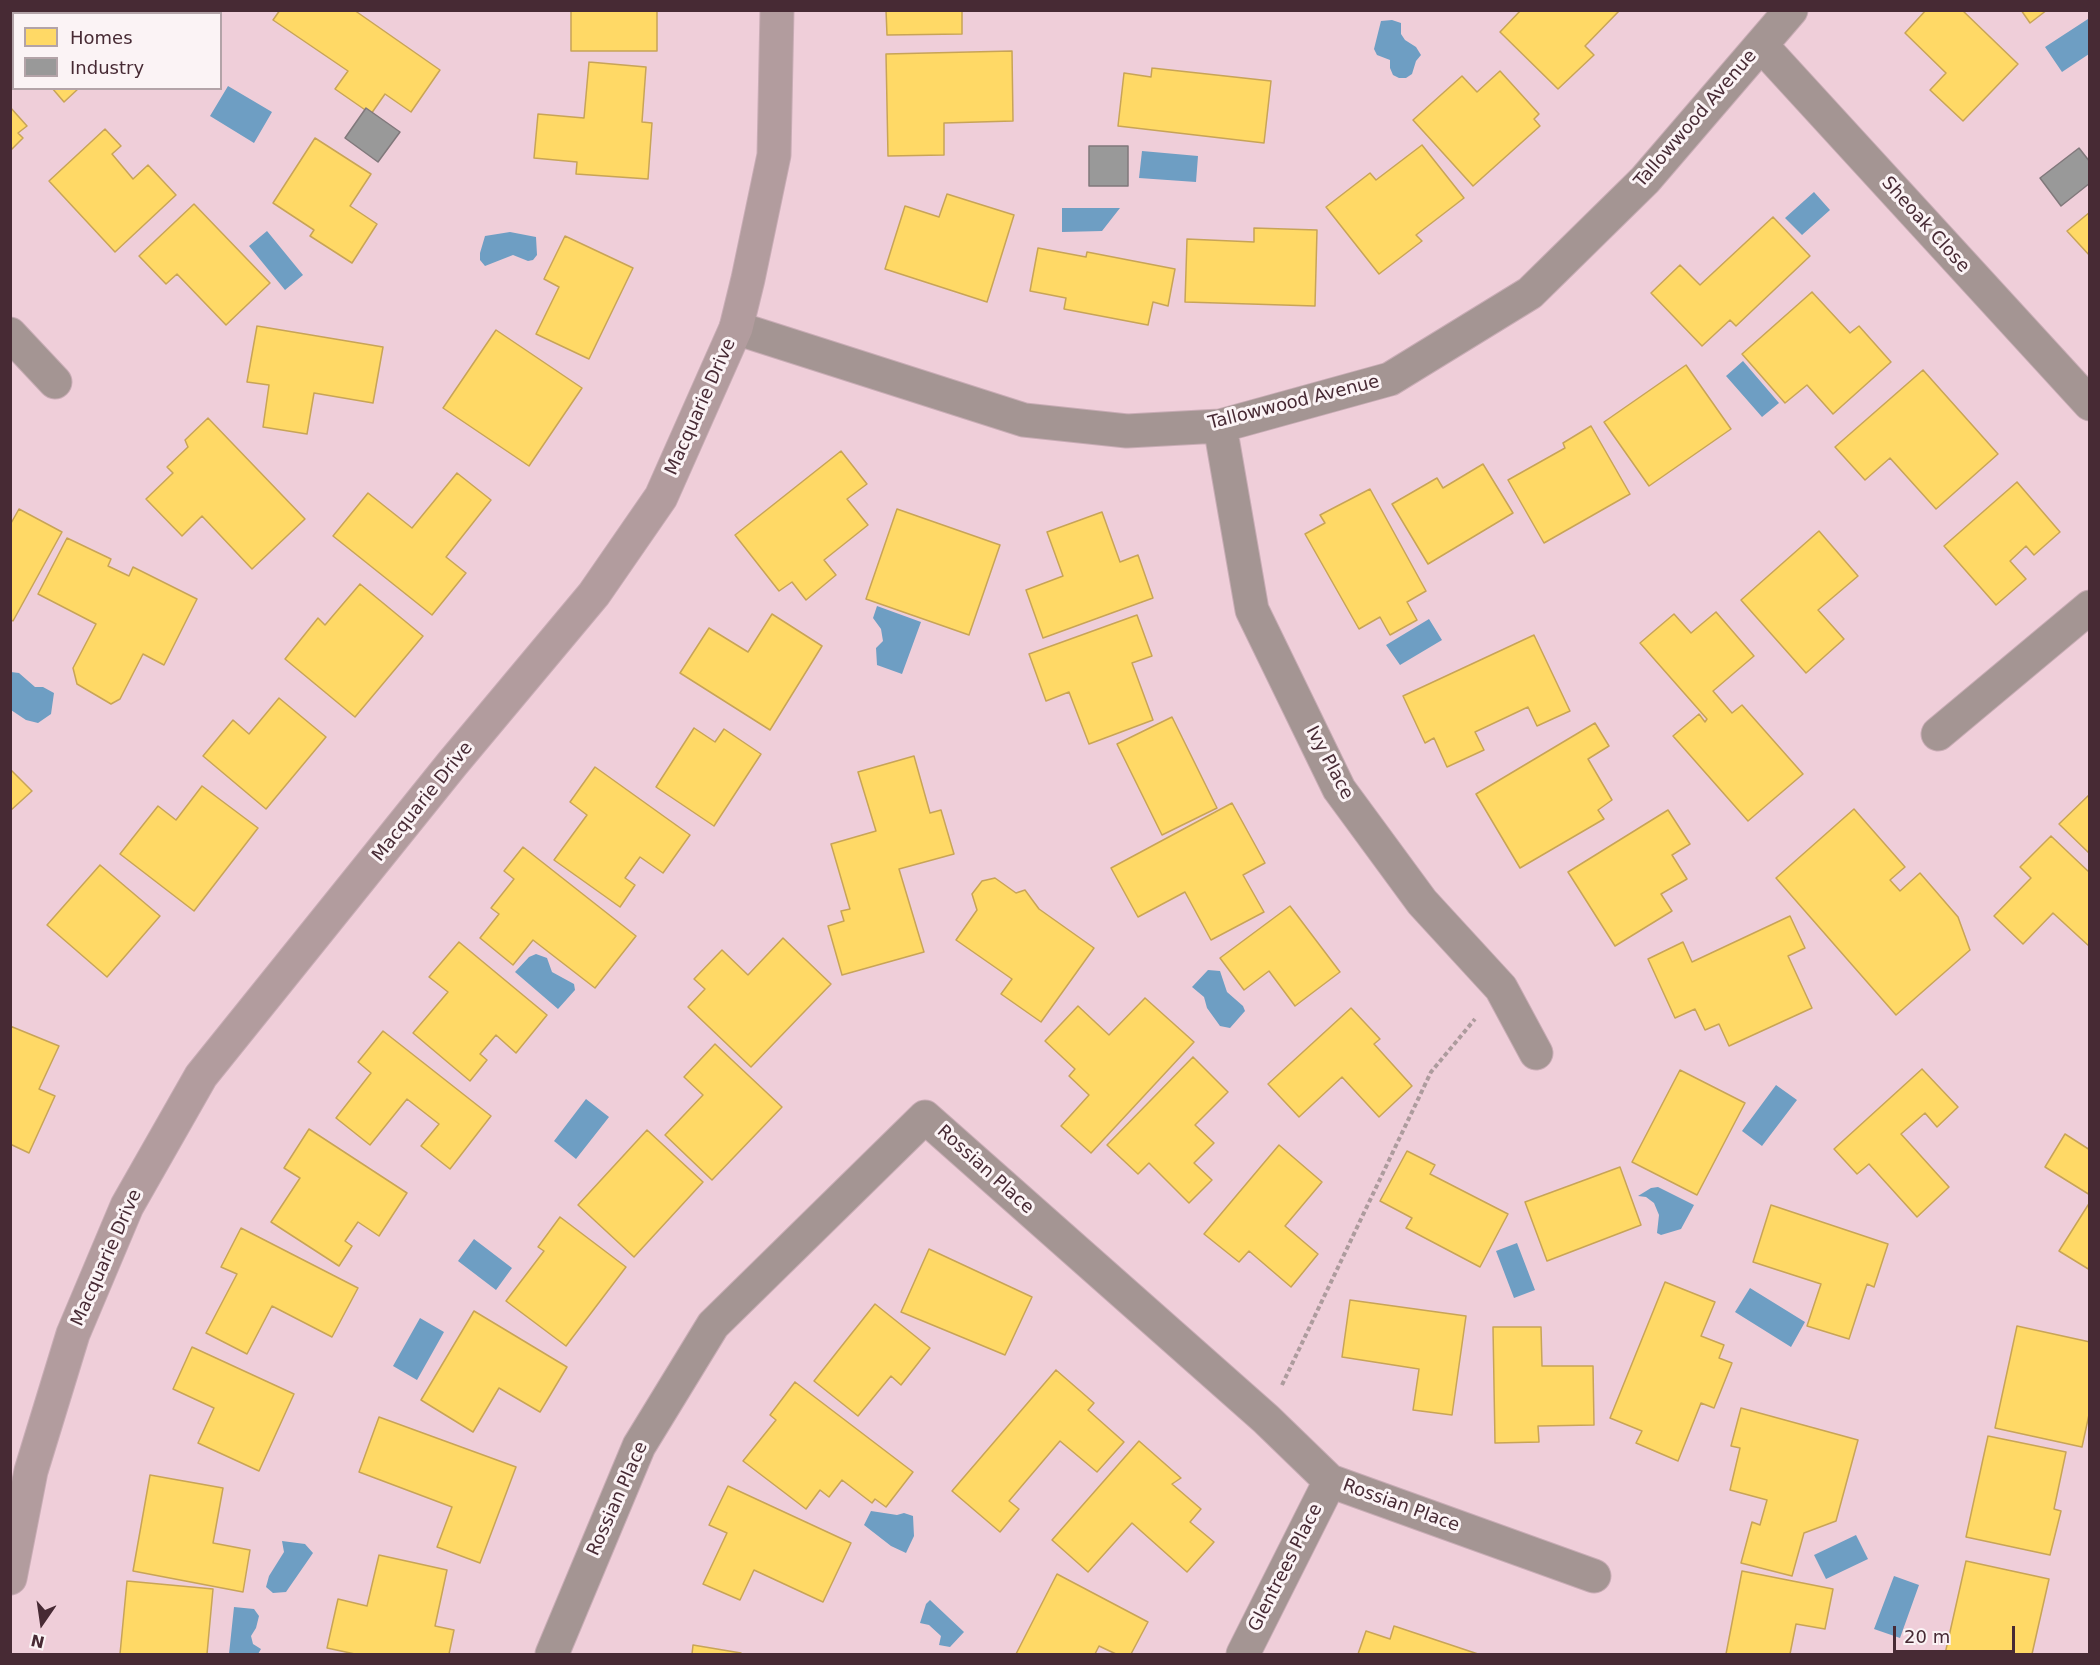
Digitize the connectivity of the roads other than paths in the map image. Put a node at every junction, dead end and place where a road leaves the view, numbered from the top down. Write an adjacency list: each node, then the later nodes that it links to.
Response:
1 (777, 10): 4 (main road, Macquarie Drive)
2 (1791, 10): 3 (street, Tallowwood Avenue)
3 (1761, 45): 7 (street, Sheoak Close); 8 (street, Tallowwood Avenue)
4 (736, 328): 8 (street, Tallowwood Avenue); 14 (main road, Macquarie Drive)
5 (10, 334): 6 (street)
6 (55, 382)
7 (2090, 404)
8 (1220, 426): 11 (street, Ivy Place)
9 (2090, 607): 10 (street)
10 (1938, 734)
11 (1536, 1053)
12 (1330, 1481): 13 (street, Rossian Place); 15 (street, Rossian Place); 16 (street, Glentrees Place)
13 (1594, 1576)
14 (10, 1578)
15 (552, 1654)
16 (1243, 1654)

